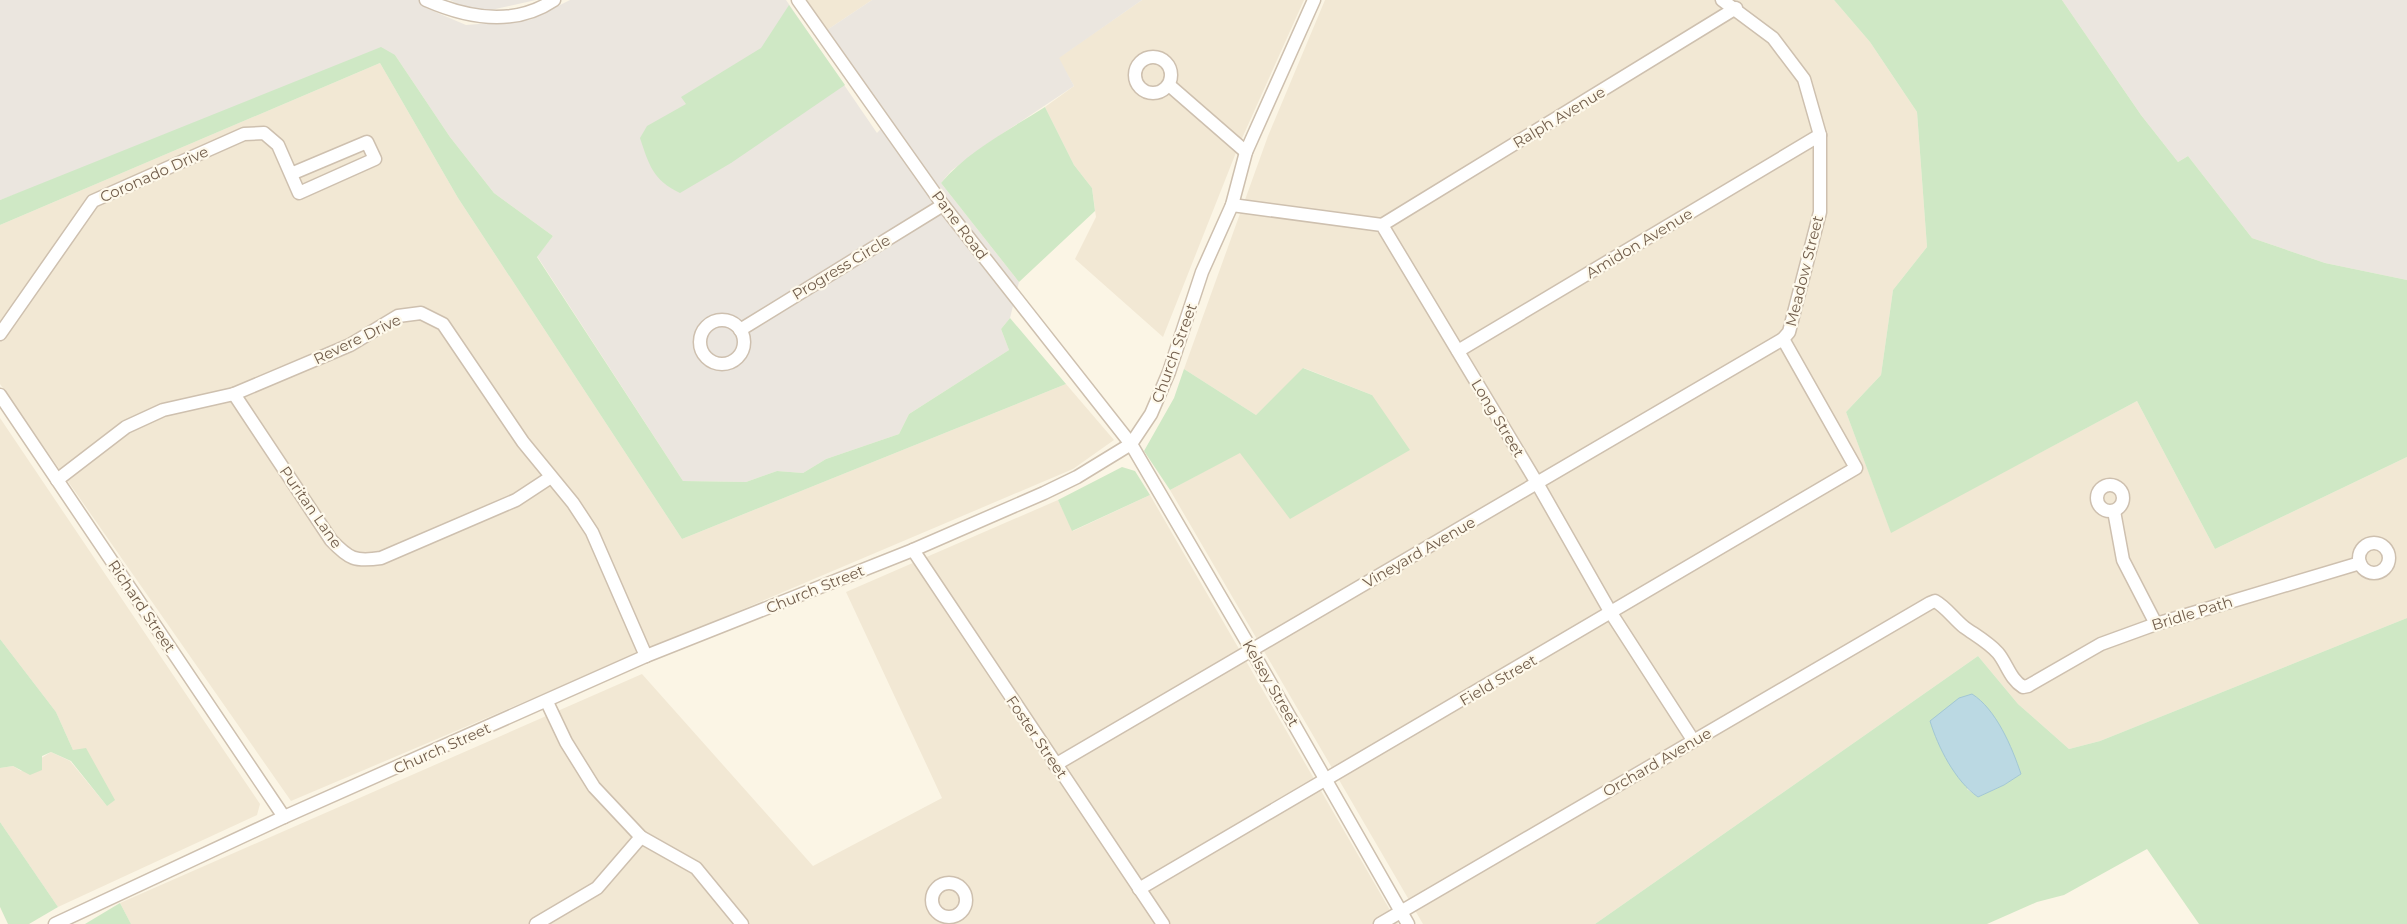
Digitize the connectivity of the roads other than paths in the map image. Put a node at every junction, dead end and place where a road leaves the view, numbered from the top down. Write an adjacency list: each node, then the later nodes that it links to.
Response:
1 (426, 0): 2 (street)
2 (554, 0)
3 (798, 0): 11 (street, Pane Road)
4 (1314, 0): 9 (street, Church Street)
5 (1722, 0): 6 (street, Meadow Street)
6 (1736, 8): 8 (street, Meadow Street); 13 (street, Ralph Avenue)
7 (1169, 85): 9 (street)
8 (1820, 135): 16 (street, Meadow Street); 17 (street, Amidon Avenue)
9 (1246, 152): 12 (street, Church Street)
10 (291, 174): 10 (street, Coronado Drive); 15 (street, Coronado Drive)
11 (943, 204): 14 (street, Progress Circle); 20 (street, Pane Road)
12 (1232, 205): 13 (street); 20 (street, Church Street)
13 (1382, 225): 17 (street, Long Street)
14 (740, 330)
15 (0, 334)
16 (1783, 339): 21 (street, Meadow Street); 24 (street, Vineyard Avenue)
17 (1458, 351): 24 (street, Long Street)
18 (234, 394): 22 (street, Revere Drive); 22 (street, Puritan Lane); 23 (street, Revere Drive)
19 (0, 395): 23 (street, Richard Street)
20 (1130, 444): 26 (street, Church Street); 30 (street, Kelsey Street)
21 (1856, 468): 28 (street, Field Street)
22 (551, 477): 31 (street, Revere Drive)
23 (57, 480): 37 (street, Richard Street)
24 (1537, 483): 28 (street, Long Street); 30 (street, Vineyard Avenue)
25 (2114, 511): 29 (street)
26 (913, 550): 31 (street, Church Street); 35 (street, Foster Street)
27 (2360, 563): 29 (street, Bridle Path)
28 (1611, 613): 34 (street, Long Street); 36 (street, Field Street)
29 (2156, 624): 32 (street, Bridle Path)
30 (1251, 649): 35 (street, Vineyard Avenue); 36 (street, Kelsey Street)
31 (646, 656): 33 (street, Church Street)
32 (2032, 685): 34 (street, Orchard Avenue)
33 (548, 702): 37 (street, Church Street); 38 (street)
34 (1693, 740): 40 (street, Orchard Avenue)
35 (1055, 765): 39 (street, Foster Street)
36 (1326, 781): 39 (street, Field Street); 40 (street, Kelsey Street)
37 (284, 817): 41 (street, Church Street)
38 (641, 837): 42 (street); 43 (street)
39 (1139, 890): 44 (street, Foster Street)
40 (1401, 912): 45 (street, Orchard Avenue); 46 (street, Kelsey Street)
41 (55, 924)
42 (536, 924)
43 (742, 924)
44 (1163, 924)
45 (1380, 924)
46 (1408, 924)

